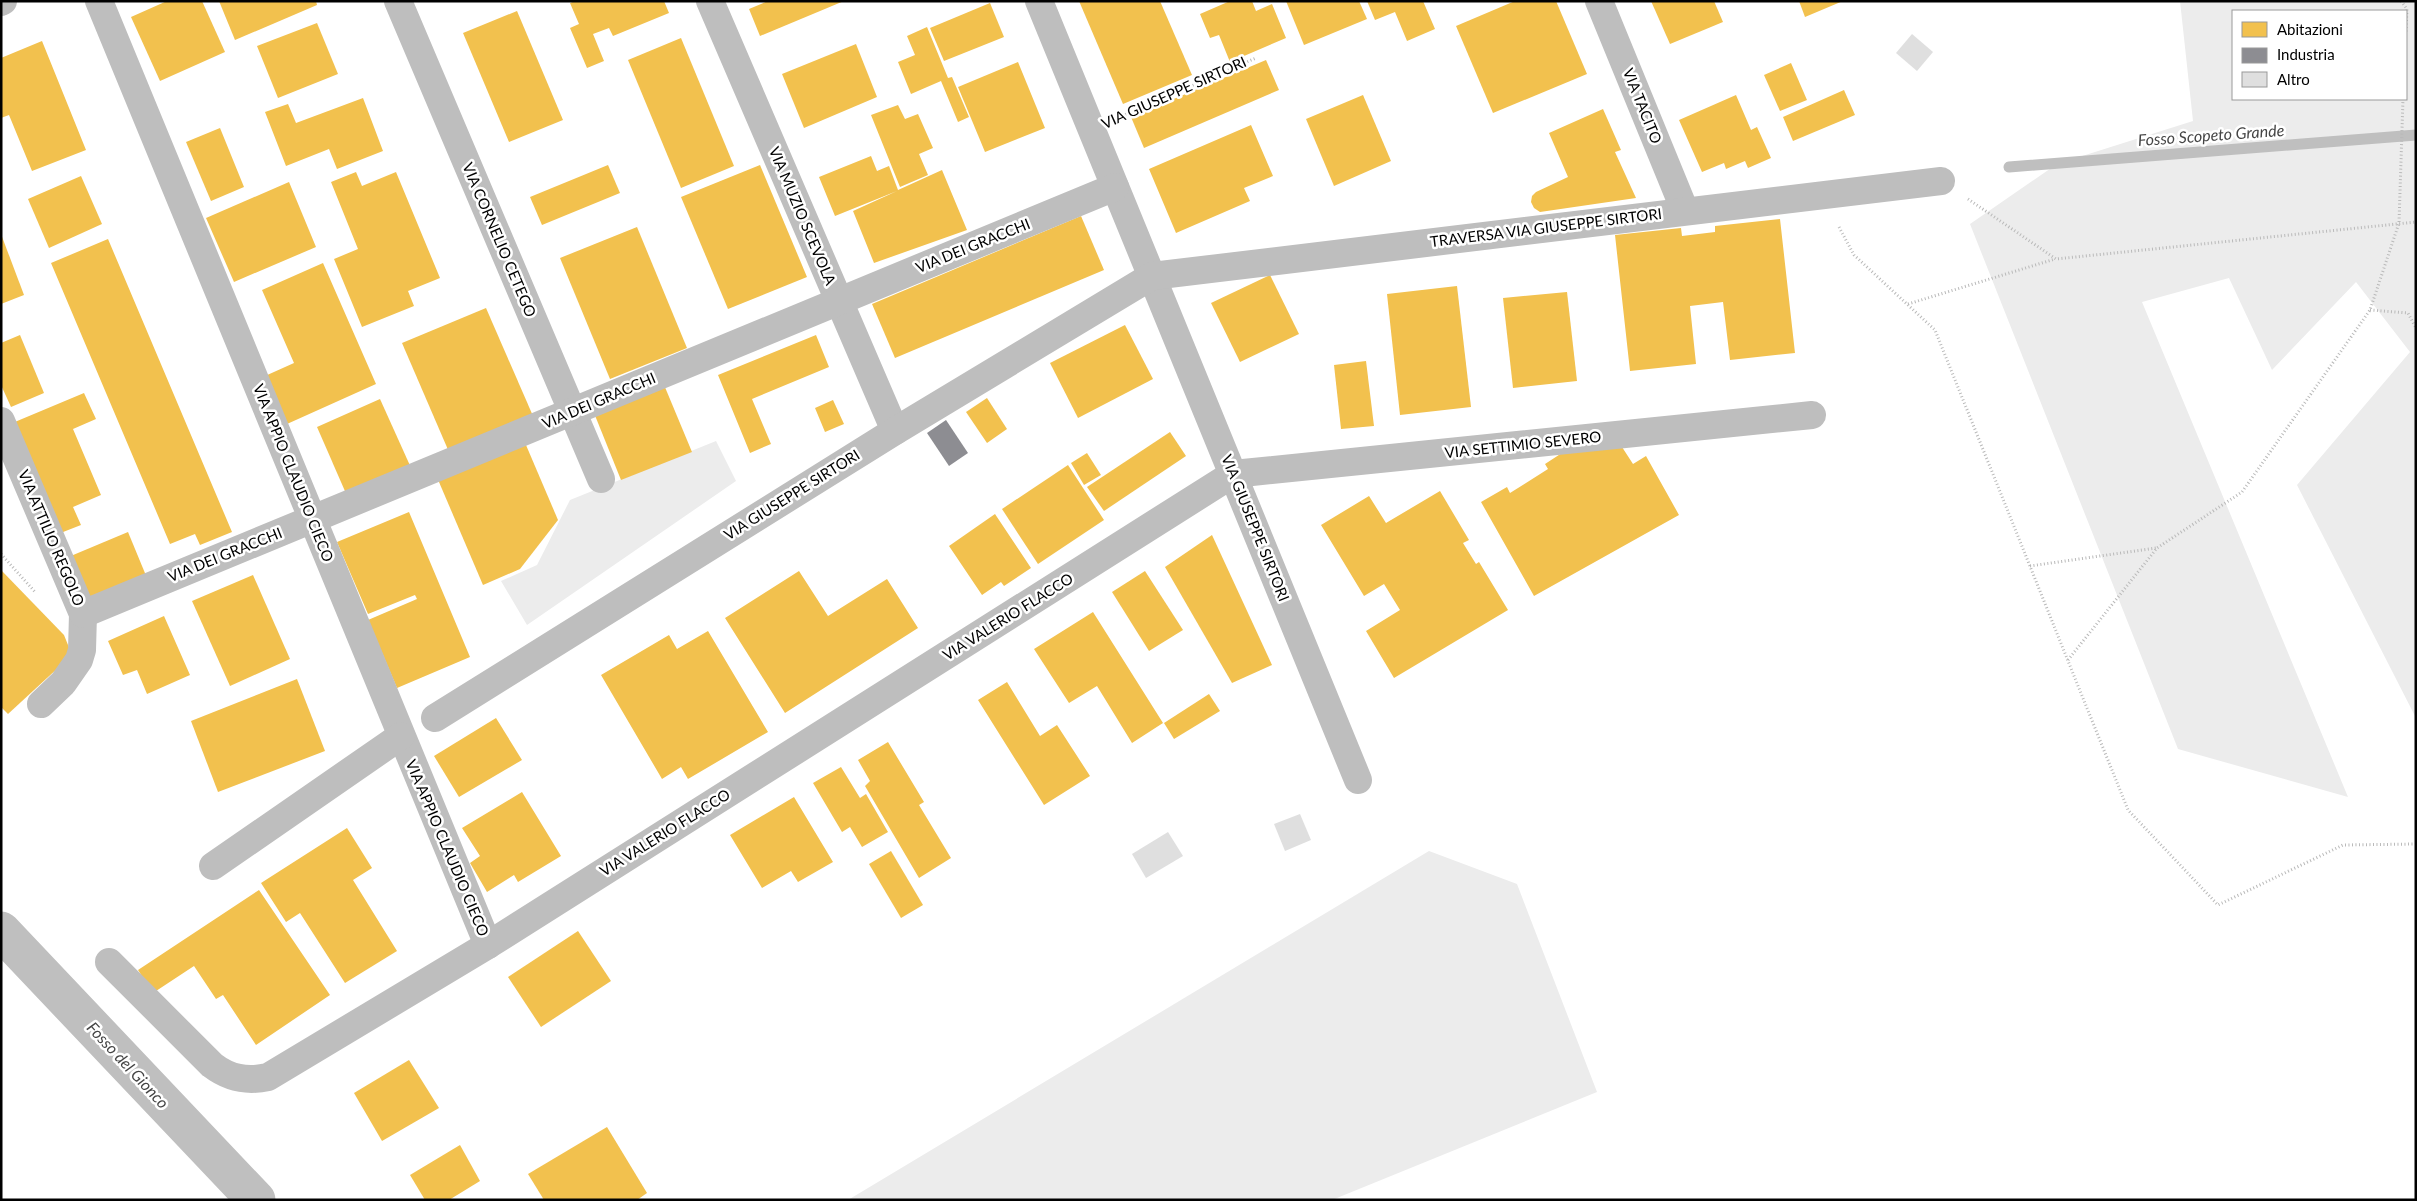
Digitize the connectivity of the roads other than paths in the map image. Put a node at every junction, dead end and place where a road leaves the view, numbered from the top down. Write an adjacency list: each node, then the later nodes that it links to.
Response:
1 (99, 1): 17 (street, VIA APPIO CLAUDIO CIECO)
2 (398, 1): 11 (street, VIA CORNELIO CETEGO)
3 (710, 1): 10 (street, VIA MUZIO SCEVOLA)
4 (1039, 1): 7 (street, VIA GIUSEPPE SIRTORI)
5 (1599, 1): 8 (street, VIA TACITO)
6 (1941, 181): 8 (street, TRAVERSA VIA GIUSEPPE SIRTORI)
7 (1115, 187): 9 (street, VIA GIUSEPPE SIRTORI); 10 (street, VIA DEI GRACCHI)
8 (1685, 211): 9 (street, TRAVERSA VIA GIUSEPPE SIRTORI)
9 (1152, 276): 14 (street, VIA GIUSEPPE SIRTORI); 15 (street, VIA GIUSEPPE SIRTORI)
10 (839, 301): 11 (street, VIA DEI GRACCHI); 14 (street, VIA MUZIO SCEVOLA)
11 (572, 412): 16 (street, VIA CORNELIO CETEGO); 17 (street, VIA DEI GRACCHI)
12 (1812, 415): 15 (street, VIA SETTIMIO SEVERO)
13 (1, 421): 18 (street, VIA ATTILIO REGOLO)
14 (895, 431): 20 (street, VIA GIUSEPPE SIRTORI)
15 (1233, 474): 22 (street, VIA GIUSEPPE SIRTORI); 24 (street, VIA VALERIO FLACCO)
16 (600, 479)
17 (312, 519): 18 (street, VIA DEI GRACCHI); 21 (street, VIA APPIO CLAUDIO CIECO)
18 (83, 614): 19 (street, VIA ATTILIO REGOLO)
19 (42, 704)
20 (435, 718)
21 (401, 736): 23 (street); 24 (street, VIA APPIO CLAUDIO CIECO)
22 (1358, 780)
23 (213, 866)
24 (488, 945): 25 (street, VIA VALERIO FLACCO)
25 (110, 962)

